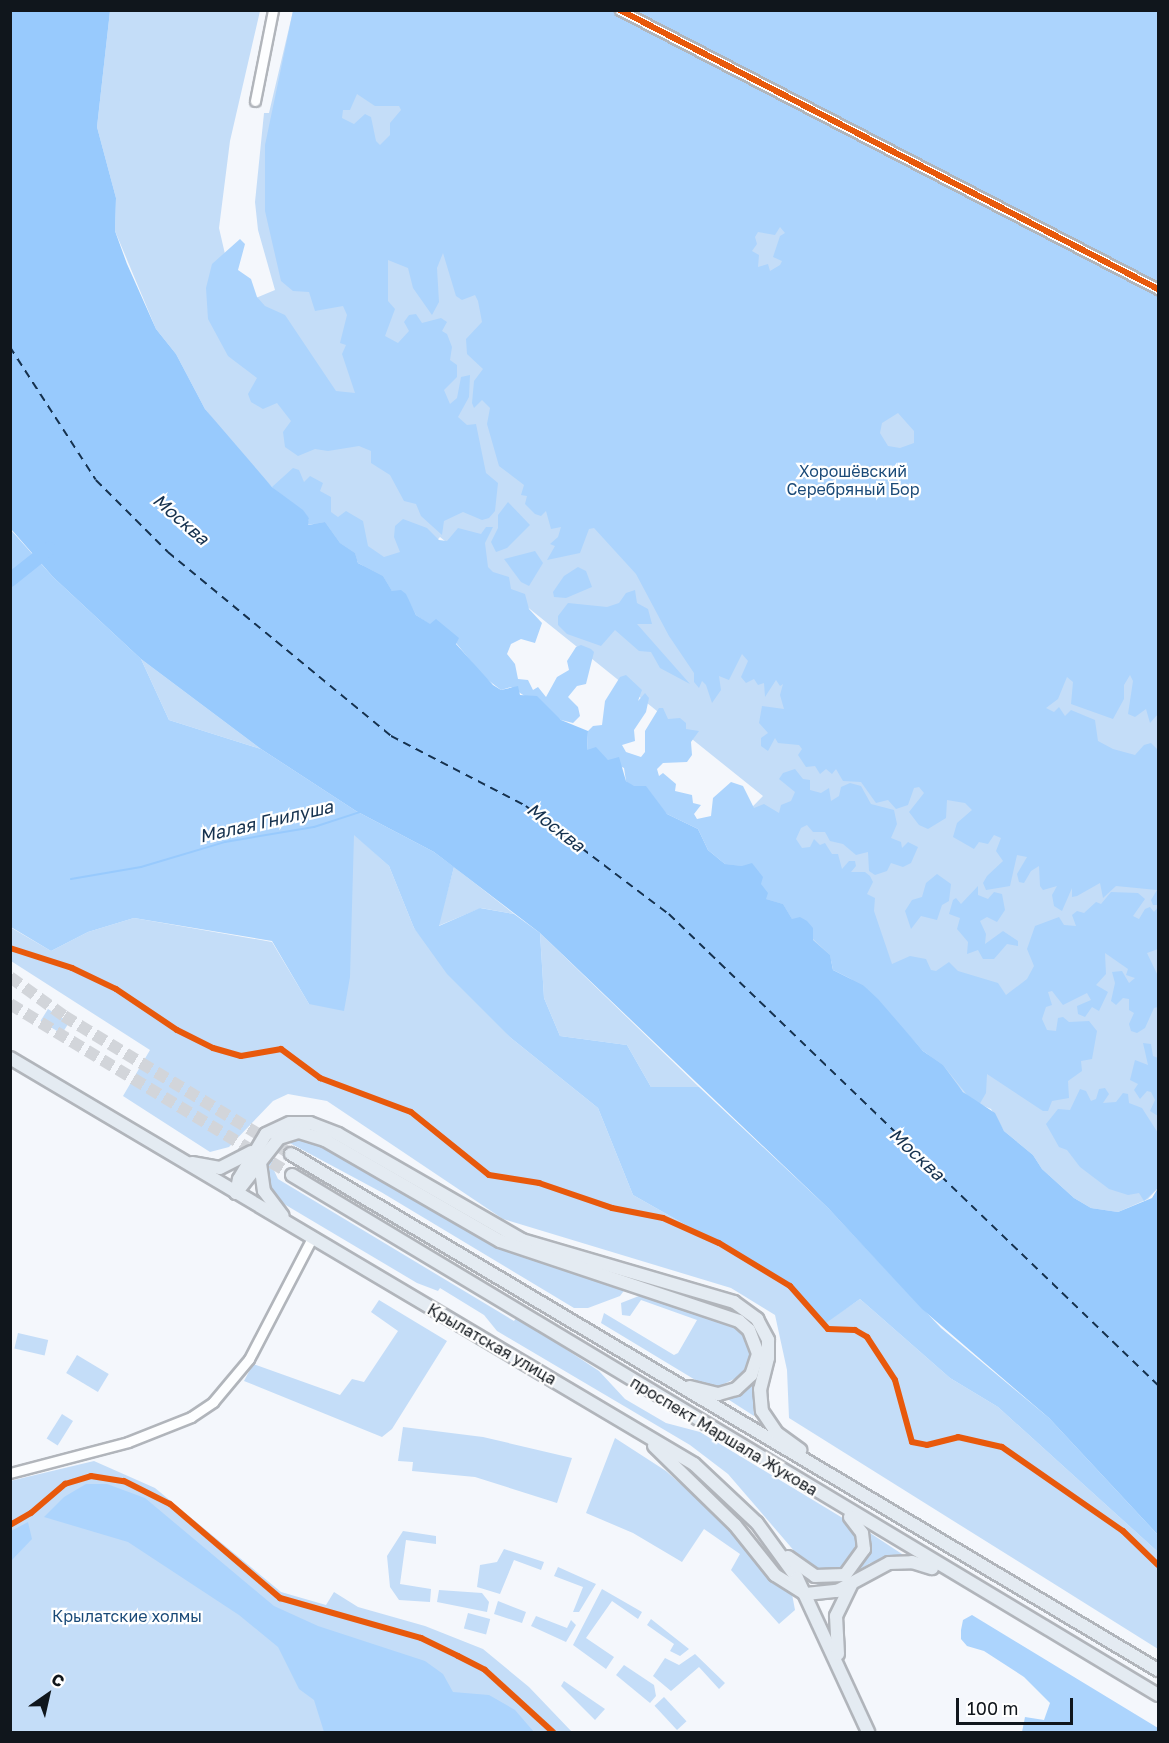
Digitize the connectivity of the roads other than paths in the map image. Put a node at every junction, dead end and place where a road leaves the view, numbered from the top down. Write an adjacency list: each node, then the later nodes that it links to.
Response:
1 (273, 10): 3 (street)
2 (620, 10): 4 (street)
3 (255, 101)
4 (1158, 289)
5 (10, 1058): 8 (main road, Крылатская улица)
6 (261, 1150): 8 (main road); 10 (main road); 11 (main road); 13 (main road); 16 (main road)
7 (291, 1154): 13 (main road, проспект Маршала Жукова)
8 (173, 1158): 10 (main road, Крылатская улица)
9 (292, 1175): 17 (main road, проспект Маршала Жукова)
10 (236, 1193): 11 (main road, Крылатская улица)
11 (297, 1229): 12 (main road, Крылатская улица)
12 (312, 1238): 14 (main road, Крылатская улица); 15 (street)
13 (662, 1377): 16 (main road, проспект Маршала Жукова)
14 (632, 1426): 18 (main road, Крылатская улица); 21 (main road)
15 (10, 1473)
16 (843, 1482): 23 (main road, проспект Маршала Жукова)
17 (835, 1504): 18 (main road); 20 (main road, проспект Маршала Жукова)
18 (776, 1546): 21 (main road, Крылатская улица)
19 (855, 1581): 20 (main road); 21 (main road); 22 (main road)
20 (964, 1581): 24 (main road, проспект Маршала Жукова)
21 (806, 1593): 22 (main road, Крылатская улица)
22 (839, 1667): 25 (main road, Крылатская улица)
23 (1158, 1670)
24 (1158, 1695)
25 (868, 1732)

